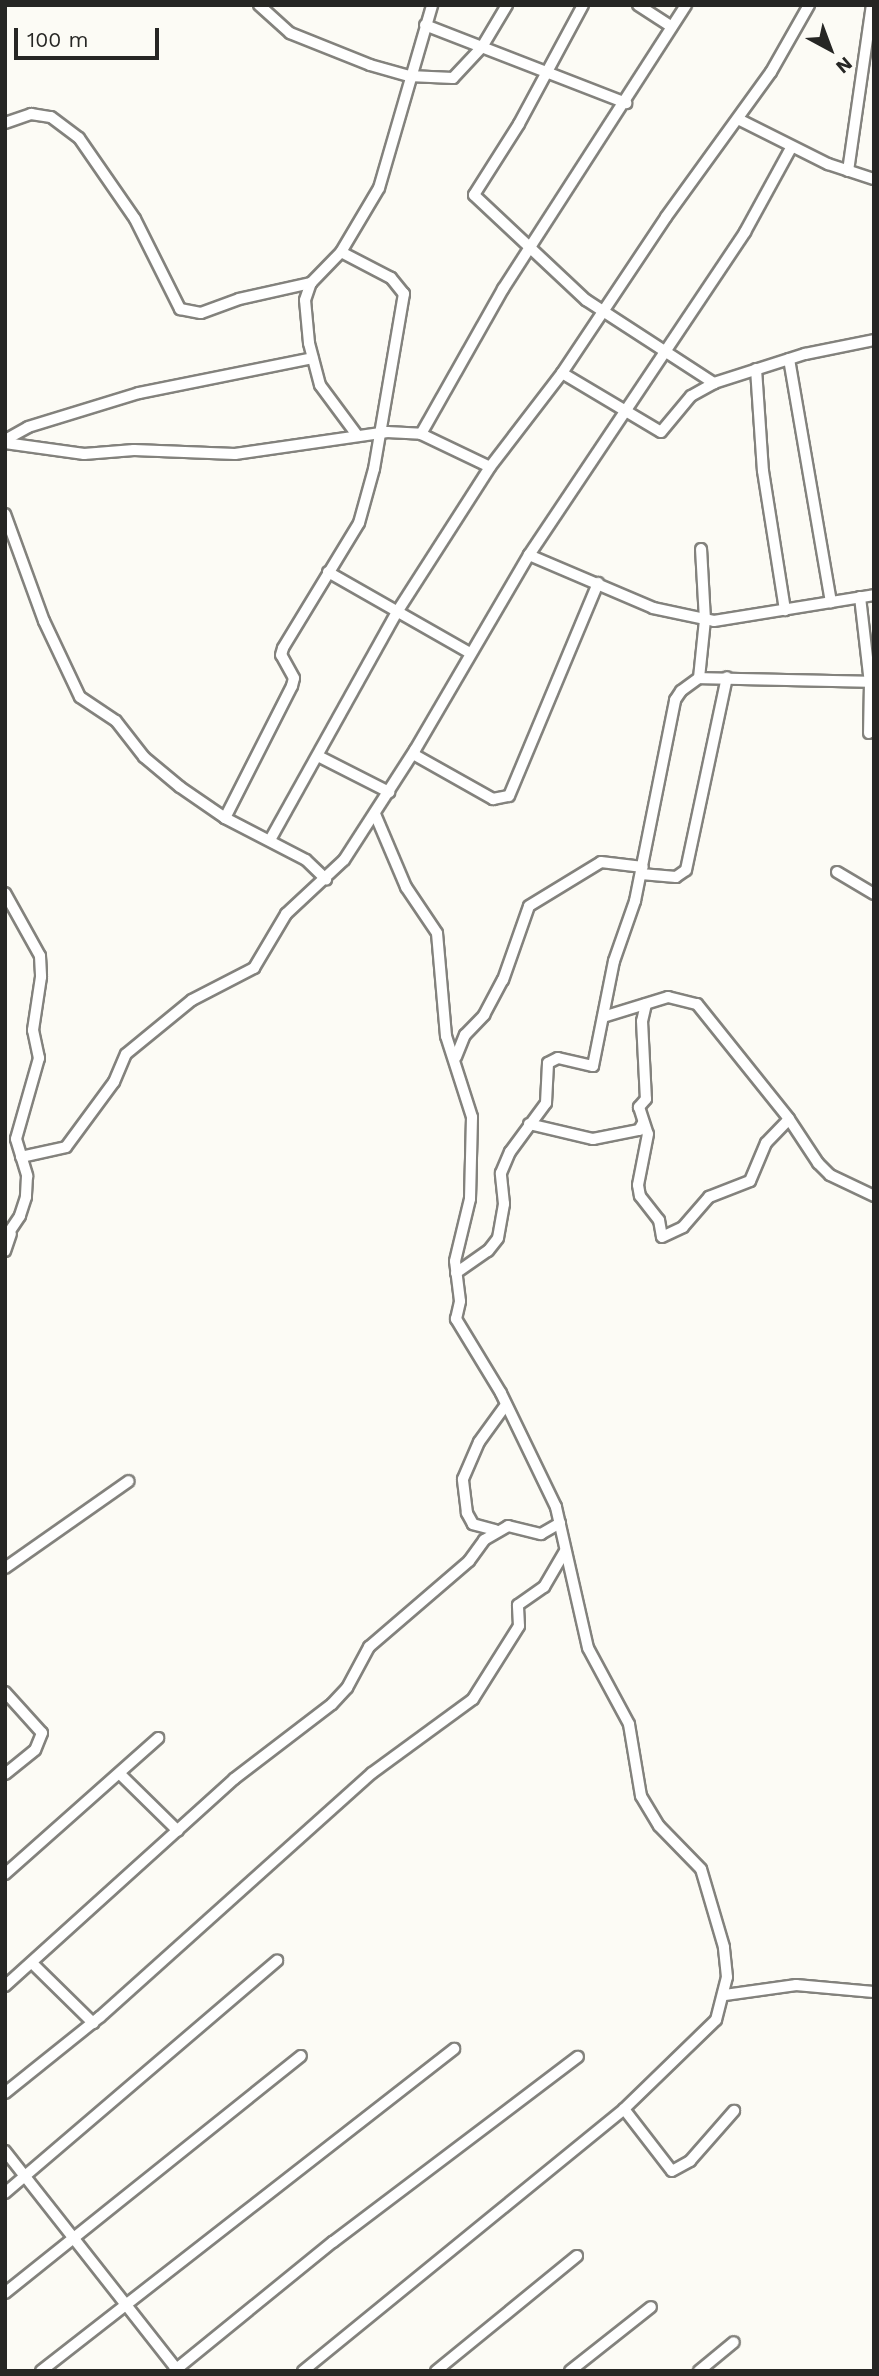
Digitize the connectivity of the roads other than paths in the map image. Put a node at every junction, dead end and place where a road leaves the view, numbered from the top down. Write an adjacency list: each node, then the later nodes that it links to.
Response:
1 (259, 5): 13 (street)
2 (432, 5): 9 (street)
3 (507, 5): 11 (street)
4 (583, 5): 12 (street)
5 (638, 5): 10 (street)
6 (686, 5): 10 (street)
7 (809, 5): 15 (street)
8 (872, 5): 18 (street)
9 (425, 25): 11 (street); 13 (street)
10 (673, 27): 14 (street)
11 (482, 47): 12 (street); 13 (street)
12 (548, 71): 14 (street); 20 (street)
13 (409, 76): 21 (street)
14 (626, 103): 20 (street)
15 (738, 119): 17 (street); 23 (street)
16 (5, 123): 22 (street)
17 (791, 148): 18 (street); 25 (street)
18 (848, 171): 19 (street)
19 (874, 179)
20 (532, 245): 23 (street); 33 (street)
21 (341, 252): 22 (street); 32 (street)
22 (311, 283): 26 (street)
23 (603, 312): 25 (street); 29 (street)
24 (874, 340): 27 (street)
25 (665, 352): 30 (street); 31 (street)
26 (313, 358): 34 (street); 35 (street)
27 (789, 359): 28 (street); 45 (street)
28 (757, 369): 30 (street); 46 (street)
29 (562, 373): 31 (street); 36 (street)
30 (714, 383): 31 (street)
31 (622, 411): 40 (street)
32 (379, 433): 33 (street); 34 (street); 41 (street)
33 (421, 434): 36 (street)
34 (357, 435): 35 (street)
35 (5, 442)
36 (490, 467): 47 (street)
37 (5, 514): 38 (street)
38 (10, 539): 58 (street)
39 (701, 549): 48 (street)
40 (530, 555): 42 (street); 49 (street)
41 (328, 572): 47 (street); 58 (street)
42 (598, 583): 48 (street); 54 (street)
43 (874, 595): 44 (street)
44 (860, 597): 45 (street); 52 (street)
45 (831, 601): 46 (street)
46 (785, 610): 48 (street)
47 (397, 612): 49 (street); 55 (street)
48 (705, 620): 51 (street)
49 (470, 653): 54 (street)
50 (727, 677): 51 (street); 52 (street); 60 (street)
51 (699, 678): 60 (street)
52 (872, 683): 53 (street)
53 (869, 733)
54 (413, 754): 56 (street)
55 (318, 756): 56 (street); 59 (street)
56 (389, 792): 57 (street)
57 (374, 814): 62 (street); 67 (street)
58 (225, 818): 59 (street)
59 (270, 840): 62 (street)
60 (642, 870): 66 (street); 67 (street)
61 (837, 872): 64 (street)
62 (326, 879): 71 (street)
63 (5, 893): 71 (street)
64 (874, 894)
65 (646, 1004): 66 (street); 68 (street); 69 (street)
66 (603, 1017): 70 (street)
67 (456, 1058): 75 (street)
68 (789, 1119): 69 (street); 72 (street)
69 (643, 1123): 70 (street)
70 (530, 1124): 75 (street)
71 (21, 1157): 73 (street)
72 (874, 1196)
73 (9, 1234): 74 (street)
74 (5, 1251)
75 (456, 1273): 76 (street)
76 (505, 1406): 78 (street); 79 (street)
77 (129, 1482): 81 (street)
78 (560, 1523): 79 (street); 80 (street)
79 (495, 1530): 86 (street)
80 (565, 1551): 92 (street); 93 (street)
81 (5, 1569)
82 (5, 1692): 84 (street)
83 (158, 1738): 85 (street)
84 (5, 1774)
85 (120, 1774): 86 (street); 87 (street)
86 (178, 1832): 89 (street)
87 (5, 1874)
88 (277, 1961): 101 (street)
89 (32, 1963): 90 (street); 93 (street)
90 (5, 1986)
91 (874, 1992): 92 (street)
92 (725, 1995): 98 (street)
93 (93, 2023): 97 (street)
94 (454, 2049): 106 (street)
95 (301, 2056): 103 (street)
96 (579, 2057): 109 (street)
97 (5, 2093)
98 (624, 2109): 99 (street); 111 (street)
99 (734, 2110)
100 (5, 2151): 101 (street)
101 (25, 2177): 102 (street); 103 (street)
102 (5, 2193)
103 (74, 2238): 105 (street); 106 (street)
104 (577, 2256): 112 (street)
105 (5, 2293)
106 (125, 2303): 109 (street); 110 (street)
107 (651, 2307): 113 (street)
108 (734, 2342): 114 (street)
109 (176, 2370)
110 (41, 2371)
111 (303, 2371)
112 (436, 2371)
113 (570, 2371)
114 (699, 2371)

